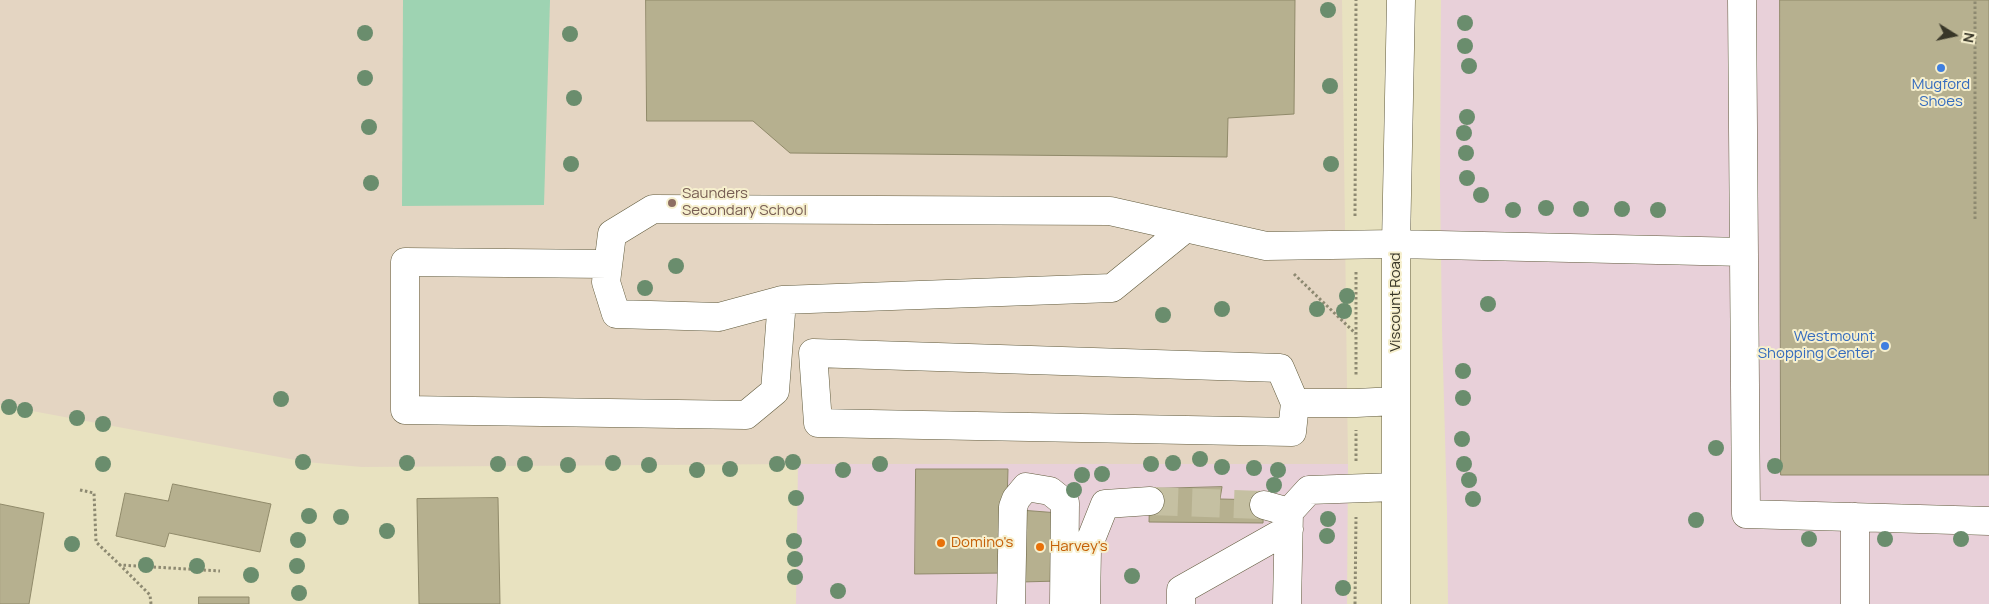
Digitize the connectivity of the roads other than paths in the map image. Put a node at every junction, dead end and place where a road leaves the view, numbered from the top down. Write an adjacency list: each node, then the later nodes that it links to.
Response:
1 (1401, 0): 4 (street, Viscount Road)
2 (1742, 0): 5 (street)
3 (1186, 228): 4 (street); 6 (street); 7 (street)
4 (1396, 244): 5 (street); 8 (street, Viscount Road)
5 (1744, 252): 13 (street)
6 (608, 264): 7 (street); 7 (street)
7 (782, 300)
8 (1396, 401): 9 (street); 10 (street, Viscount Road)
9 (1295, 402): 9 (street)
10 (1396, 487): 12 (street); 20 (street, Viscount Road)
11 (1150, 501): 17 (street)
12 (1280, 515): 18 (street); 19 (street)
13 (1854, 517): 14 (street); 21 (street)
14 (1989, 521)
15 (1011, 604): 16 (street)
16 (1064, 604)
17 (1086, 604)
18 (1181, 604)
19 (1287, 604)
20 (1396, 604)
21 (1855, 604)

